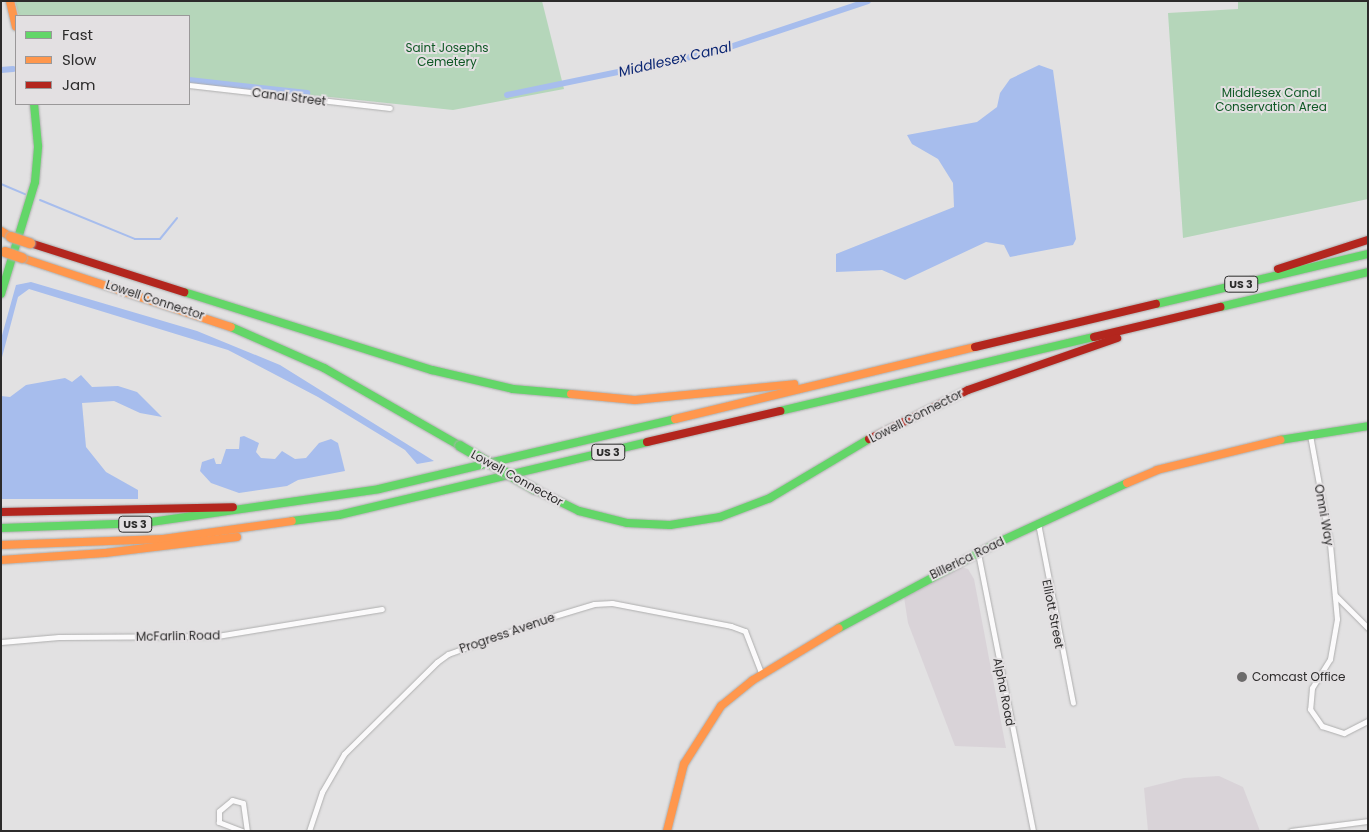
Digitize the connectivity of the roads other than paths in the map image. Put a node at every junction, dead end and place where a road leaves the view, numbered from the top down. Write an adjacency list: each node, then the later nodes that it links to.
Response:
1 (10, 1): 2 (main road)
2 (15, 22)
3 (190, 85): 5 (street, Canal Street)
4 (34, 105): 11 (main road)
5 (390, 108)
6 (4, 234): 14 (main road, bridge)
7 (1368, 240): 12 (main road)
8 (3, 252): 13 (main road, Lowell Connector, bridge)
9 (1368, 254): 12 (main road, US 3)
10 (1368, 272): 13 (main road, US 3)
11 (1, 294)
12 (1198, 295): 14 (main road, US 3)
13 (1208, 310): 19 (main road, US 3)
14 (874, 371): 17 (main road, US 3)
15 (1368, 426): 16 (main road, Billerica Road)
16 (1310, 435): 20 (main road, Billerica Road); 25 (street, Omni Way)
17 (269, 508): 18 (main road); 21 (main road, US 3)
18 (1, 512)
19 (318, 518): 22 (main road, US 3); 24 (main road)
20 (1038, 523): 23 (main road, Billerica Road); 30 (street, Elliott Street)
21 (1, 528)
22 (1, 545)
23 (978, 552): 29 (main road, Billerica Road); 37 (street, Alpha Road)
24 (1, 562)
25 (1335, 595): 27 (street); 31 (street, Omni Way)
26 (382, 609): 28 (street, McFarlin Road)
27 (1368, 628)
28 (1, 642)
29 (762, 675): 35 (street, Progress Avenue); 36 (main road, Billerica Road)
30 (1073, 703)
31 (1368, 721)
32 (1368, 821): 38 (street)
33 (242, 831): 34 (street)
34 (247, 831)
35 (309, 831)
36 (667, 831)
37 (1033, 831)
38 (1291, 831)

